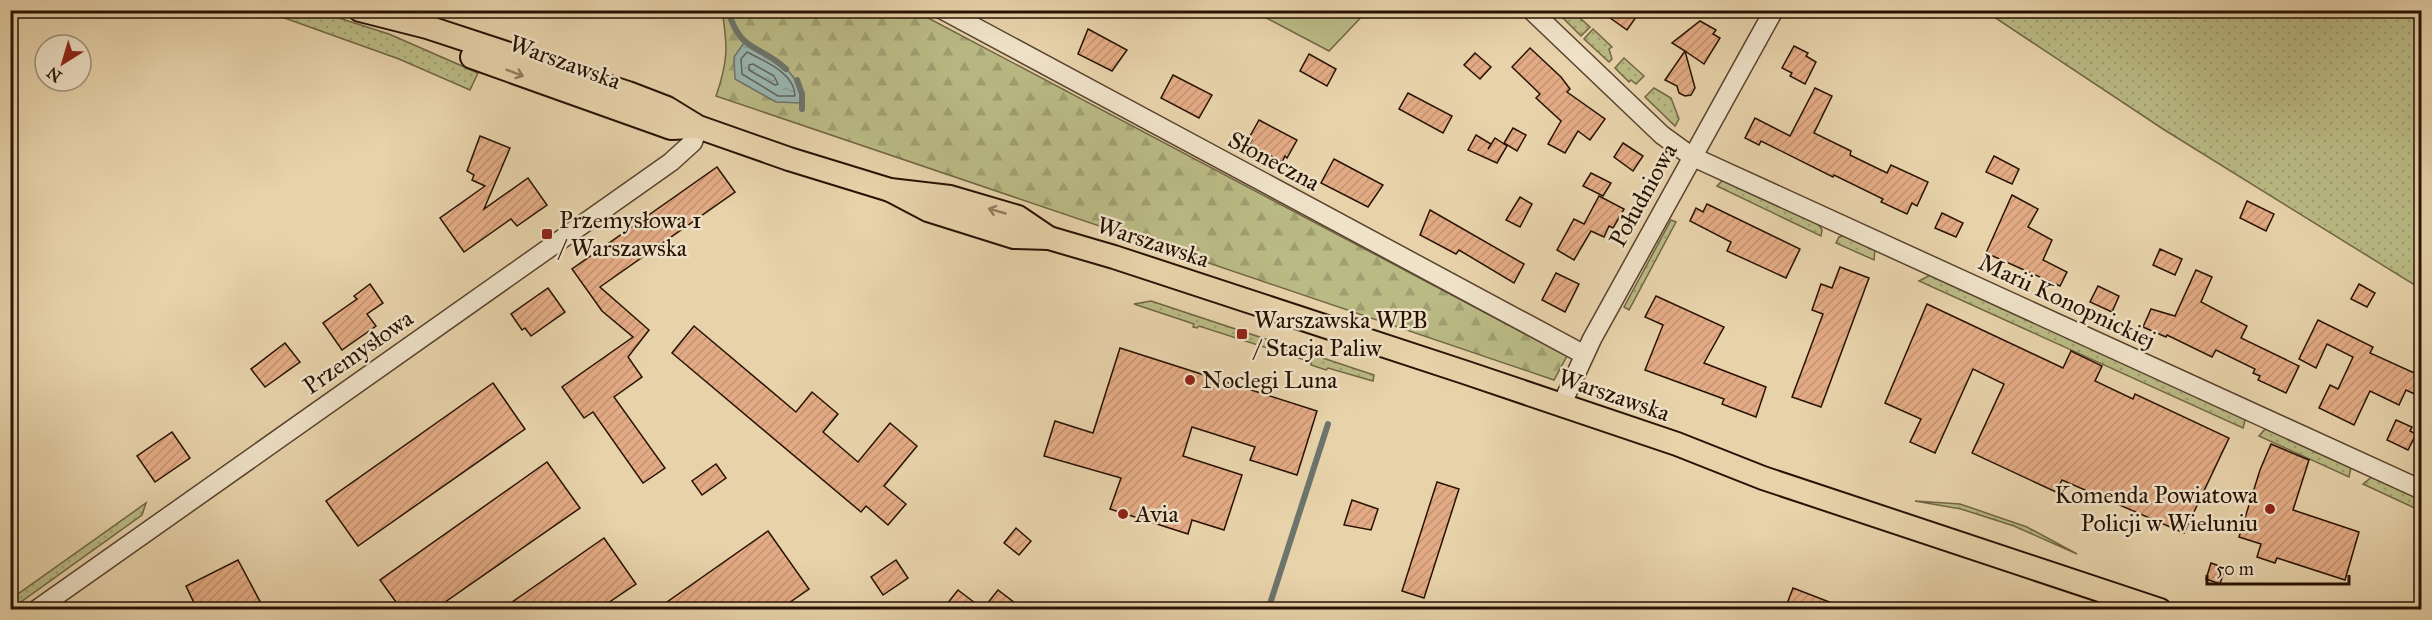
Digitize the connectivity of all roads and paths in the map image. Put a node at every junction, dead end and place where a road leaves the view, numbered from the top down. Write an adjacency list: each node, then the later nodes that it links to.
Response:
1 (360, 10): 5 (main road, Warszawska)
2 (943, 10): 7 (street, Słoneczna)
3 (1531, 10): 6 (street, Marii Konopnickiej)
4 (1774, 10): 6 (street, Południowa)
5 (698, 127): 8 (main road, Warszawska); 11 (street, Przemysłowa)
6 (1691, 156): 7 (street, Południowa); 9 (street, Marii Konopnickiej)
7 (1583, 354): 8 (street, Południowa)
8 (1560, 406): 10 (main road, Warszawska)
9 (2421, 490)
10 (2123, 604): 12 (main road, Warszawska)
11 (36, 609)
12 (2160, 609)

